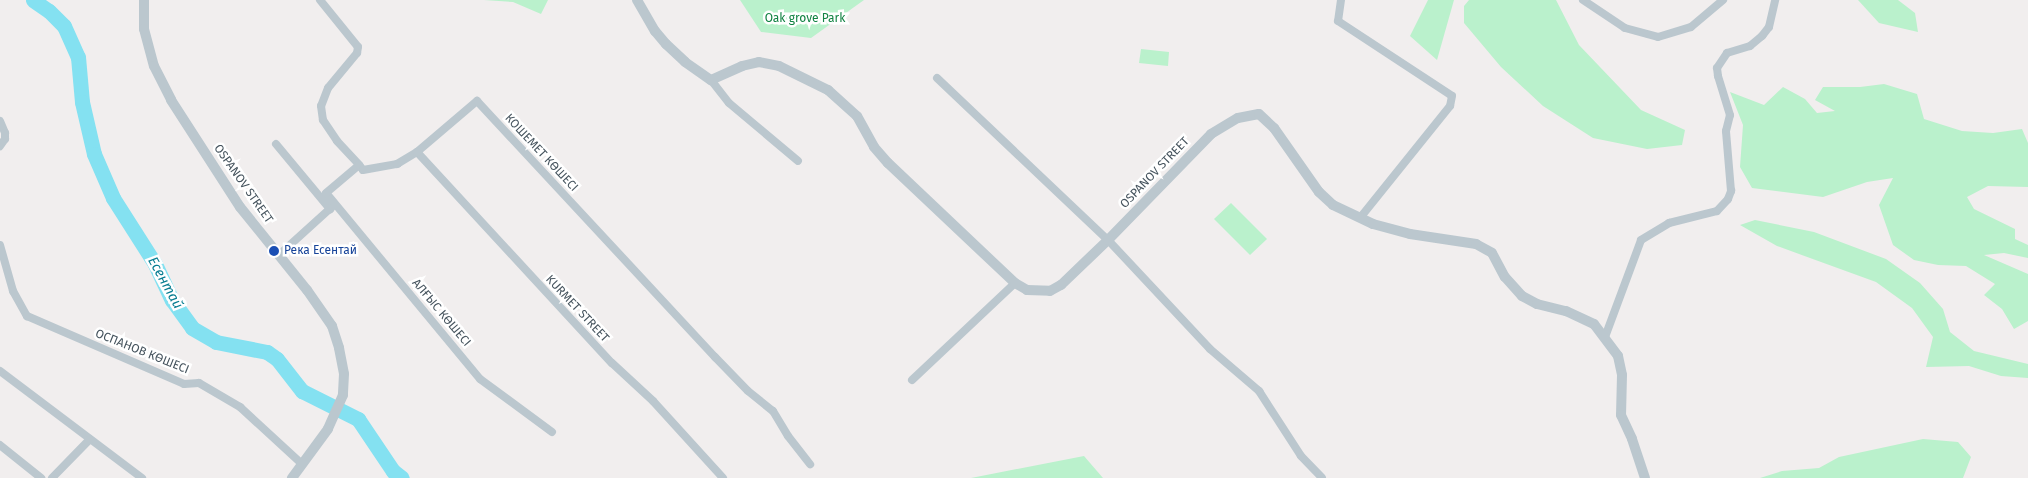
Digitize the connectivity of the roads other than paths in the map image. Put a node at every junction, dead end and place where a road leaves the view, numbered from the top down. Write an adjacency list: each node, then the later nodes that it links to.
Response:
1 (144, 0): 20 (street, OSPANOV STREET)
2 (320, 0): 15 (street)
3 (637, 0): 9 (street)
4 (1340, 0): 17 (street)
5 (1583, 0): 6 (street)
6 (1723, 0)
7 (1776, 0): 22 (street)
8 (937, 78): 18 (street)
9 (712, 80): 14 (street); 21 (street, OSPANOV STREET)
10 (0, 121): 12 (street)
11 (276, 144): 16 (street, АЛҒЫС КӨШЕСІ)
12 (0, 146)
13 (417, 152): 15 (street, КОШЕМЕТ КӨШЕСІ); 29 (street, КОШЕМЕТ КӨШЕСІ); 34 (street, KURMET STREET)
14 (798, 161)
15 (359, 165): 16 (street, АЛҒЫС КӨШЕСІ)
16 (332, 207): 20 (street); 25 (street, АЛҒЫС КӨШЕСІ)
17 (1360, 218): 18 (street, OSPANOV STREET); 22 (street, OSPANOV STREET)
18 (1108, 240): 21 (street, OSPANOV STREET); 35 (street)
19 (0, 245): 28 (street, ОСПАНОВ КӨШЕСІ)
20 (280, 254): 28 (street, OSPANOV STREET)
21 (1016, 283): 24 (street)
22 (1605, 337): 36 (street, OSPANOV STREET)
23 (0, 371): 26 (street)
24 (912, 380)
25 (552, 432)
26 (90, 439): 31 (street); 32 (street)
27 (0, 445): 30 (street)
28 (302, 464): 33 (street, OSPANOV STREET)
29 (810, 464)
30 (41, 478)
31 (52, 478)
32 (142, 478)
33 (292, 478)
34 (722, 478)
35 (1322, 478)
36 (1645, 478)

